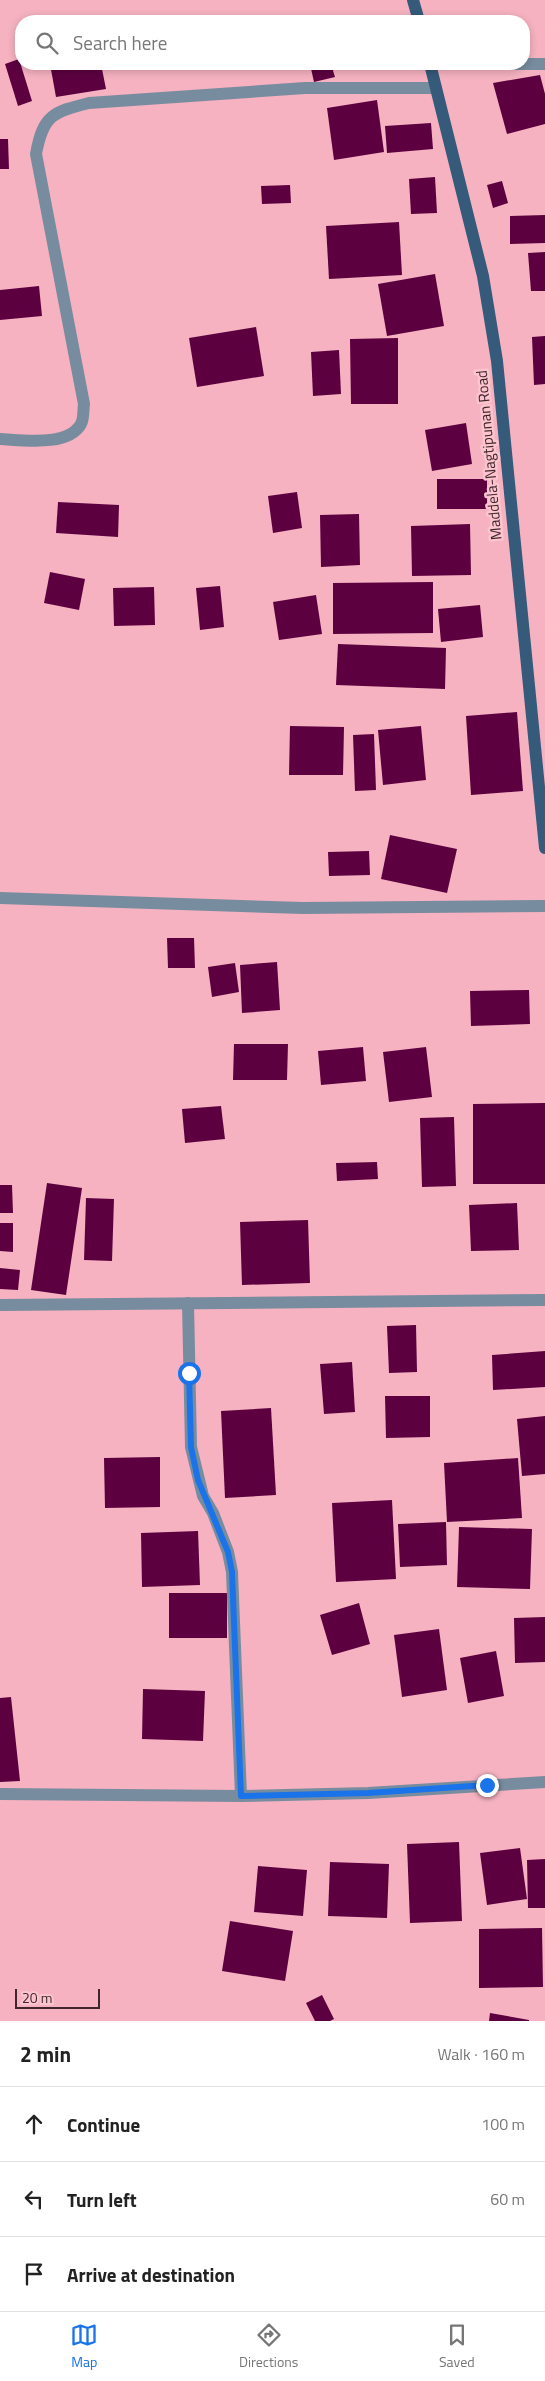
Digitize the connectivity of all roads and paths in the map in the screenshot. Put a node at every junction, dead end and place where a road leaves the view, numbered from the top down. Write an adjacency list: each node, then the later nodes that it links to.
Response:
1 (414, 0): 2 (main road)
2 (418, 15)
3 (530, 64): 4 (street)
4 (545, 64)
5 (432, 70): 6 (main road, Maddela-Nagtipunan Road)
6 (436, 88): 7 (street); 8 (main road, Maddela-Nagtipunan Road)
7 (0, 439)
8 (545, 848)
9 (0, 898): 10 (street)
10 (545, 906)
11 (545, 1300): 12 (street)
12 (188, 1303): 13 (street); 16 (street)
13 (0, 1305)
14 (545, 1782): 16 (street)
15 (0, 1794): 16 (street)
16 (241, 1796)

